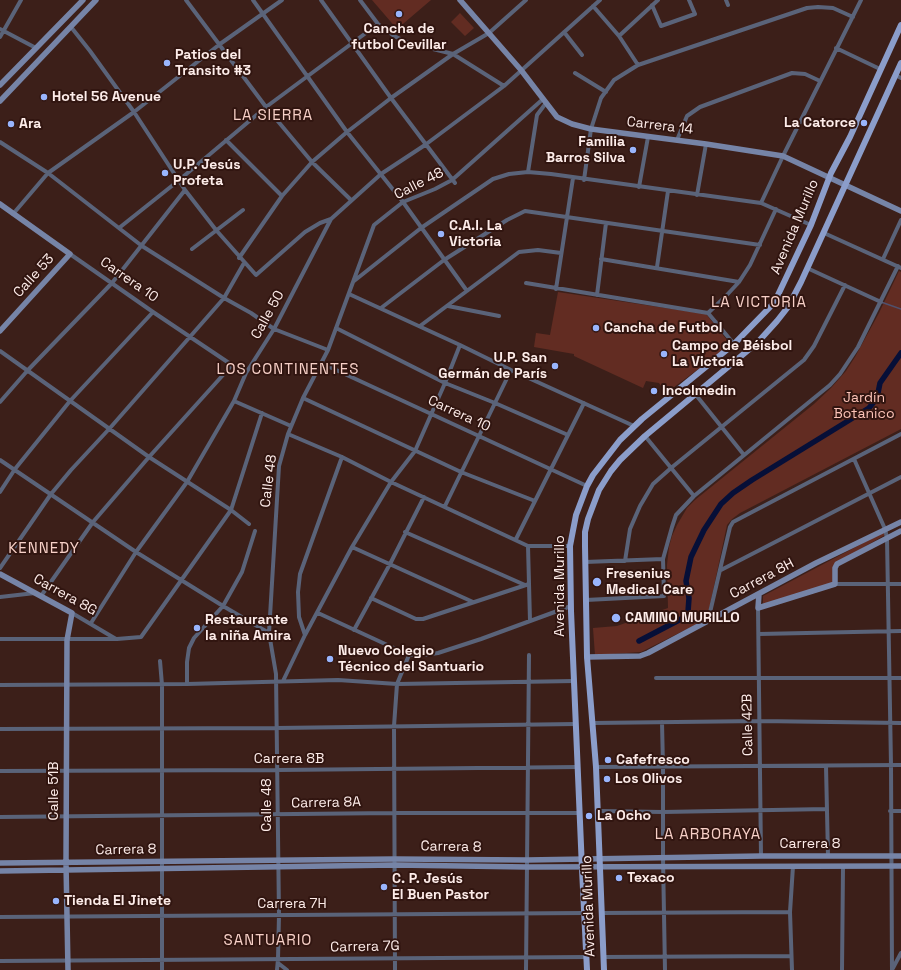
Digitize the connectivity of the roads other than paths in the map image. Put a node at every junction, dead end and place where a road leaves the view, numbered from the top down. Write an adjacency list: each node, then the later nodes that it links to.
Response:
1 (21, 0): 24 (street)
2 (83, 0): 31 (street)
3 (96, 0): 23 (street)
4 (253, 0): 19 (street)
5 (282, 0): 19 (street)
6 (321, 0): 30 (street)
7 (360, 0): 21 (street)
8 (460, 0): 26 (street, Carrera 14)
9 (526, 0): 26 (street)
10 (600, 0): 18 (street, Calle 50)
11 (658, 0): 16 (street)
12 (689, 0): 16 (street)
13 (726, 0): 17 (street)
14 (861, 0): 20 (street)
15 (189, 1): 29 (street)
16 (652, 5): 27 (street)
17 (728, 5)
18 (593, 6): 25 (street, Calle 50); 27 (street)
19 (262, 14): 29 (street); 40 (street)
20 (853, 17): 32 (street); 36 (street)
21 (378, 24): 30 (street); 33 (street)
22 (901, 25): 37 (main road, Avenida Murillo)
23 (71, 27): 47 (street); 50 (street)
24 (2, 30): 28 (street); 31 (street)
25 (564, 32): 34 (street); 38 (street, Calle 50)
26 (489, 33): 33 (street); 38 (street, Carrera 14)
27 (619, 36): 36 (street)
28 (0, 37)
29 (220, 44): 49 (street); 50 (street)
30 (352, 44): 40 (street); 46 (street)
31 (36, 48): 43 (street)
32 (836, 48): 37 (street); 42 (street)
33 (453, 54): 44 (street); 46 (street)
34 (582, 55)
35 (901, 63): 41 (main road, Avenida Murillo)
36 (638, 65): 45 (street)
37 (880, 69): 66 (main road, Avenida Murillo)
38 (521, 70): 44 (street, Calle 50); 48 (street, Carrera 14)
39 (575, 73): 45 (street)
40 (308, 75): 49 (street); 54 (street)
41 (898, 76): 71 (main road, Avenida Murillo)
42 (820, 81): 57 (street); 61 (street)
43 (0, 85)
44 (504, 86): 60 (street, Calle 50)
45 (606, 92): 53 (street)
46 (391, 98): 54 (street); 60 (street)
47 (0, 101)
48 (545, 101): 51 (street); 52 (street, Carrera 14); 70 (street, Calle 48)
49 (266, 107): 56 (street); 62 (street)
50 (134, 112): 63 (street); 69 (street)
51 (539, 112): 52 (street); 64 (street)
52 (553, 112): 53 (street, Carrera 14)
53 (591, 129): 55 (street, Carrera 14); 68 (street)
54 (347, 132): 62 (street); 65 (street)
55 (648, 137): 57 (street, Carrera 14); 72 (street)
56 (226, 140): 69 (street); 76 (street)
57 (677, 140): 59 (street, Carrera 14)
58 (0, 142): 63 (street)
59 (706, 144): 61 (street, Carrera 14); 75 (street)
60 (425, 145): 65 (street, Calle 50); 70 (street)
61 (783, 156): 66 (street, Carrera 14); 79 (street)
62 (312, 162): 76 (street); 77 (street)
63 (48, 172): 84 (street); 90 (street)
64 (528, 172): 67 (street); 91 (street)
65 (381, 174): 77 (street, Calle 50); 78 (street)
66 (829, 177): 71 (street, Carrera 14); 89 (main road, Avenida Murillo)
67 (573, 178): 68 (street); 85 (street)
68 (584, 180): 72 (street)
69 (178, 181): 73 (street); 90 (street)
70 (453, 182): 78 (street, Calle 48)
71 (846, 185): 83 (street, Carrera 14); 94 (main road, Avenida Murillo)
72 (639, 187): 74 (street)
73 (184, 190): 92 (street); 96 (street)
74 (668, 191): 75 (street); 93 (street)
75 (697, 195): 79 (street)
76 (282, 196): 100 (street)
77 (351, 200): 86 (street, Calle 50)
78 (403, 202): 91 (street); 108 (street, Calle 48)
79 (761, 203): 81 (street)
80 (0, 204): 84 (street, Carrera 10)
81 (776, 209): 89 (street); 95 (street)
82 (243, 210): 92 (street)
83 (901, 210)
84 (14, 214): 99 (street, Carrera 10)
85 (567, 217): 88 (street); 98 (street); 102 (street)
86 (331, 219): 104 (street); 126 (street, Calle 50)
87 (901, 220): 103 (street)
88 (606, 223): 93 (street); 101 (street)
89 (811, 225): 129 (main road, Avenida Murillo)
90 (119, 228): 96 (street)
91 (421, 228): 102 (street); 108 (street)
92 (216, 230): 97 (street); 100 (street)
93 (661, 231): 95 (street); 105 (street)
94 (824, 233): 103 (street); 107 (main road, Avenida Murillo)
95 (760, 245): 109 (street)
96 (142, 246): 110 (street); 117 (street)
97 (192, 249)
98 (561, 253): 113 (street); 114 (street)
99 (70, 254): 110 (street, Carrera 10); 127 (street, Calle 53)
100 (239, 258): 104 (street)
101 (601, 259): 105 (street); 116 (street)
102 (444, 260): 114 (street); 120 (street)
103 (883, 260): 106 (street)
104 (244, 263): 117 (street)
105 (657, 267): 109 (street)
106 (899, 267): 118 (street)
107 (807, 268): 112 (street); 139 (main road, Avenida Murillo)
108 (354, 281): 115 (street, Calle 48)
109 (739, 282): 122 (street)
110 (112, 283): 121 (street, Carrera 10); 135 (street)
111 (526, 283): 113 (street)
112 (845, 285): 118 (street); 150 (street)
113 (556, 289): 116 (street)
114 (467, 291): 119 (street)
115 (349, 294): 120 (street); 125 (street, Calle 48)
116 (597, 295): 122 (street)
117 (224, 298): 126 (street); 128 (street)
118 (881, 302): 159 (street)
119 (448, 306): 123 (street); 124 (street)
120 (381, 308): 124 (street)
121 (153, 312): 128 (street, Carrera 10); 141 (street)
122 (708, 313): 129 (street)
123 (499, 316)
124 (420, 326): 130 (street)
125 (336, 328): 131 (street, Calle 48); 138 (street)
126 (274, 329): 131 (street); 137 (street, Calle 50)
127 (0, 331)
128 (191, 336): 134 (street, Carrera 10); 151 (street)
129 (734, 344): 149 (main road, Avenida Murillo)
130 (460, 345): 136 (street); 138 (street)
131 (328, 350): 133 (street, Calle 48)
132 (0, 351): 135 (street)
133 (320, 363): 140 (street, Calle 48); 147 (street, Carrera 10)
134 (232, 365): 137 (street, Carrera 10); 160 (street)
135 (28, 370): 141 (street); 143 (street)
136 (510, 370): 144 (street); 145 (street)
137 (246, 373): 142 (street, Calle 50)
138 (445, 383): 144 (street); 147 (street)
139 (696, 395): 150 (street); 156 (main road, Avenida Murillo)
140 (303, 398): 148 (street, Calle 48); 158 (street)
141 (70, 401): 151 (street); 165 (street)
142 (234, 401): 146 (street); 169 (street, Calle 50)
143 (0, 402)
144 (495, 403): 154 (street); 155 (street)
145 (584, 403): 149 (street); 154 (street)
146 (262, 413): 148 (street); 179 (street)
147 (432, 414): 155 (street, Carrera 10); 158 (street)
148 (291, 426): 152 (street, Calle 48)
149 (634, 426): 171 (main road, Avenida Murillo)
150 (721, 427): 159 (street); 164 (street)
151 (110, 428): 160 (street); 174 (street)
152 (288, 434): 161 (street); 223 (street, Calle 48)
153 (900, 434): 157 (street); 162 (street)
154 (568, 435): 166 (street)
155 (479, 436): 166 (street, Carrera 10); 167 (street)
156 (645, 436): 164 (street); 195 (main road, Avenida Murillo)
157 (901, 440)
158 (415, 451): 167 (street); 170 (street)
159 (744, 455): 175 (street)
160 (149, 457): 169 (street); 180 (street)
161 (342, 457): 170 (street); 225 (street)
162 (854, 459): 173 (street); 198 (street)
163 (0, 460): 165 (street)
164 (671, 468): 175 (street); 194 (street)
165 (15, 469): 172 (street); 174 (street)
166 (550, 470): 171 (street, Carrera 10); 177 (street)
167 (461, 472): 177 (street); 178 (street)
168 (901, 476): 173 (street)
169 (187, 482): 179 (street); 192 (street, Calle 50)
170 (391, 482): 176 (street); 191 (street)
171 (587, 486): 190 (main road, Avenida Murillo)
172 (0, 492)
173 (868, 493): 183 (street); 198 (street)
174 (51, 494): 180 (street); 197 (street)
175 (694, 496): 193 (street)
176 (424, 497): 178 (street); 186 (street)
177 (535, 501): 188 (street)
178 (445, 506): 188 (street)
179 (231, 510): 182 (street); 200 (street)
180 (93, 522): 192 (street); 207 (street)
181 (901, 522): 183 (street, Carrera 8H)
182 (249, 524)
183 (886, 530): 187 (street); 206 (street, Carrera 8H)
184 (901, 531): 187 (street)
185 (255, 532): 212 (street)
186 (405, 532): 196 (street); 204 (street)
187 (887, 538): 201 (street); 202 (street)
188 (516, 539): 189 (street)
189 (528, 546): 190 (street); 204 (street)
190 (570, 546): 213 (main road, Avenida Murillo)
191 (352, 547): 196 (street); 216 (street)
192 (136, 552): 200 (street); 219 (street, Calle 50)
193 (663, 559): 194 (street); 210 (street)
194 (625, 561): 195 (street)
195 (585, 562): 210 (main road, Avenida Murillo)
196 (390, 564): 209 (street); 211 (street)
197 (0, 568)
198 (721, 570): 218 (street)
199 (0, 574): 205 (street, Carrera 8G)
200 (181, 580): 212 (street); 227 (street)
201 (835, 584): 202 (street); 214 (street)
202 (889, 584): 203 (street); 222 (street)
203 (901, 584)
204 (527, 585): 211 (street); 217 (street)
205 (35, 593): 207 (street, Carrera 8G); 208 (street)
206 (759, 594): 214 (street, Calle 42B); 218 (street, Carrera 8H)
207 (41, 596): 215 (street, Carrera 8G)
208 (0, 597)
209 (371, 598): 211 (street); 220 (street)
210 (586, 600): 231 (main road, Avenida Murillo)
211 (474, 602)
212 (223, 606): 223 (street); 241 (street)
213 (571, 606): 217 (street); 239 (main road, Avenida Murillo)
214 (758, 608): 224 (street, Calle 42B)
215 (72, 613): 219 (street, Carrera 8G); 228 (street, Calle 51B)
216 (318, 613): 220 (street); 225 (street)
217 (530, 620): 229 (street)
218 (708, 621): 231 (street, Carrera 8H)
219 (91, 623): 227 (street, Carrera 8G)
220 (354, 630): 229 (street)
221 (901, 631): 222 (street)
222 (889, 632): 224 (street); 235 (street)
223 (269, 633): 237 (street, Calle 48)
224 (759, 634): 234 (street, Calle 42B)
225 (305, 635): 238 (street)
226 (0, 639): 228 (street)
227 (117, 639): 228 (street)
228 (67, 640): 244 (street, Calle 51B)
229 (409, 655): 242 (street)
230 (529, 655): 240 (street)
231 (587, 657): 248 (main road, Avenida Murillo)
232 (160, 661): 245 (street)
233 (656, 678): 234 (street)
234 (759, 678): 235 (street); 246 (street, Calle 42B)
235 (890, 678): 236 (street); 249 (street)
236 (901, 678)
237 (276, 681): 238 (street); 241 (street); 255 (street, Calle 48)
238 (283, 681): 242 (street)
239 (574, 681): 240 (street); 251 (main road, Avenida Murillo)
240 (529, 682): 242 (street); 252 (street)
241 (187, 684): 245 (street)
242 (397, 684): 253 (street)
243 (0, 685): 244 (street)
244 (66, 685): 245 (street); 257 (street, Calle 51B)
245 (162, 685): 254 (street)
246 (760, 721): 247 (street); 249 (street); 260 (street, Calle 42B)
247 (662, 722): 248 (street); 264 (street)
248 (593, 723): 263 (main road, Avenida Murillo)
249 (890, 723): 250 (street); 258 (street)
250 (901, 723)
251 (576, 724): 252 (street); 262 (main road, Avenida Murillo)
252 (528, 725): 253 (street); 265 (street)
253 (394, 726): 255 (street); 266 (street)
254 (162, 728): 255 (street); 257 (street); 267 (street)
255 (277, 728): 268 (street, Calle 48)
256 (0, 729): 257 (street)
257 (66, 730): 270 (street, Calle 51B)
258 (891, 765): 259 (street); 261 (street); 274 (street)
259 (901, 765)
260 (760, 766): 261 (street); 264 (street); 272 (street, Calle 42B)
261 (826, 766): 271 (street)
262 (578, 767): 265 (street, Carrera 8B); 278 (main road, Avenida Murillo)
263 (596, 767): 264 (street); 273 (main road, Avenida Murillo)
264 (663, 767): 276 (street)
265 (528, 768): 266 (street, Carrera 8B); 280 (street)
266 (394, 769): 268 (street, Carrera 8B); 277 (street)
267 (162, 770): 268 (street, Carrera 8B); 270 (street, Carrera 8B); 281 (street)
268 (278, 770): 279 (street, Calle 48)
269 (0, 771): 270 (street, Carrera 8B)
270 (66, 771): 283 (street, Calle 51B)
271 (828, 809): 272 (street); 285 (street)
272 (760, 810): 276 (street); 284 (street, Calle 42B)
273 (598, 811): 276 (street); 290 (main road, Avenida Murillo)
274 (890, 811): 275 (street); 286 (street)
275 (901, 811)
276 (663, 812): 288 (street)
277 (394, 813): 279 (street, Carrera 8A); 280 (street, Carrera 8A); 292 (street)
278 (580, 813): 280 (street, Carrera 8A); 289 (main road, Avenida Murillo)
279 (278, 814): 281 (street, Carrera 8A); 295 (street, Calle 48)
280 (527, 814): 291 (street)
281 (162, 816): 283 (street, Carrera 8A); 296 (street)
282 (0, 817): 283 (street, Carrera 8A)
283 (66, 817): 294 (street, Calle 51B)
284 (761, 856): 285 (street, Carrera 8); 288 (street, Carrera 8)
285 (828, 856): 286 (street, Carrera 8)
286 (891, 856): 287 (street, Carrera 8); 302 (street)
287 (901, 856)
288 (663, 858): 290 (street, Carrera 8); 299 (street)
289 (581, 859): 290 (street, Carrera 8); 291 (street, Carrera 8); 297 (main road, Avenida Murillo)
290 (600, 859): 298 (main road, Avenida Murillo)
291 (527, 860): 292 (street, Carrera 8); 304 (street)
292 (395, 862): 295 (street, Carrera 8); 304 (street, Carrera 8); 311 (street)
293 (0, 863): 294 (street, Carrera 8)
294 (66, 863): 296 (street, Carrera 8); 305 (street, Calle 51B)
295 (278, 864): 296 (street, Carrera 8); 313 (street, Calle 48)
296 (162, 865): 305 (street, Carrera 8); 315 (street)
297 (582, 866): 298 (street, Carrera 8); 304 (street, Carrera 8); 309 (main road, Avenida Murillo)
298 (600, 866): 299 (street, Carrera 8); 310 (main road, Avenida Murillo)
299 (663, 866): 300 (street, Carrera 8); 307 (street)
300 (793, 866): 301 (street, Carrera 8); 308 (street)
301 (843, 866): 302 (street, Carrera 8); 340 (street)
302 (892, 866): 303 (street, Carrera 8); 341 (street)
303 (901, 866)
304 (527, 867): 312 (street)
305 (66, 870): 306 (street, Carrera 8); 314 (street, Calle 51B)
306 (0, 871)
307 (665, 912): 308 (street); 310 (street); 318 (street)
308 (790, 912): 319 (street)
309 (584, 913): 312 (street, Carrera 7H); 321 (main road, Avenida Murillo)
310 (601, 913): 322 (main road, Avenida Murillo)
311 (396, 914): 312 (street, Carrera 7H); 313 (street, Carrera 7H); 323 (street)
312 (527, 914): 320 (street)
313 (279, 915): 315 (street, Carrera 7H); 327 (street, Calle 48)
314 (66, 916): 315 (street, Carrera 7H); 316 (street, Carrera 7H); 326 (street, Calle 51B)
315 (162, 916): 324 (street)
316 (0, 917)
317 (901, 953): 328 (street)
318 (665, 956): 319 (street); 322 (street); 338 (street)
319 (791, 956): 339 (street)
320 (526, 957): 321 (street, Carrera 7G); 323 (street, Carrera 7G); 335 (street)
321 (587, 957): 336 (main road, Avenida Murillo)
322 (603, 957): 337 (main road, Avenida Murillo)
323 (394, 958): 327 (street, Carrera 7G); 334 (street)
324 (162, 960): 326 (street, Carrera 7G); 327 (street, Carrera 7G); 331 (street)
325 (0, 961): 326 (street, Carrera 7G)
326 (68, 961): 330 (street, Calle 51B)
327 (278, 961): 332 (street, Calle 48); 333 (street)
328 (896, 963): 329 (street); 341 (street)
329 (901, 963)
330 (68, 970)
331 (162, 970)
332 (277, 970)
333 (288, 970)
334 (395, 970)
335 (526, 970)
336 (588, 970)
337 (604, 970)
338 (665, 970)
339 (792, 970)
340 (842, 970)
341 (892, 970)

